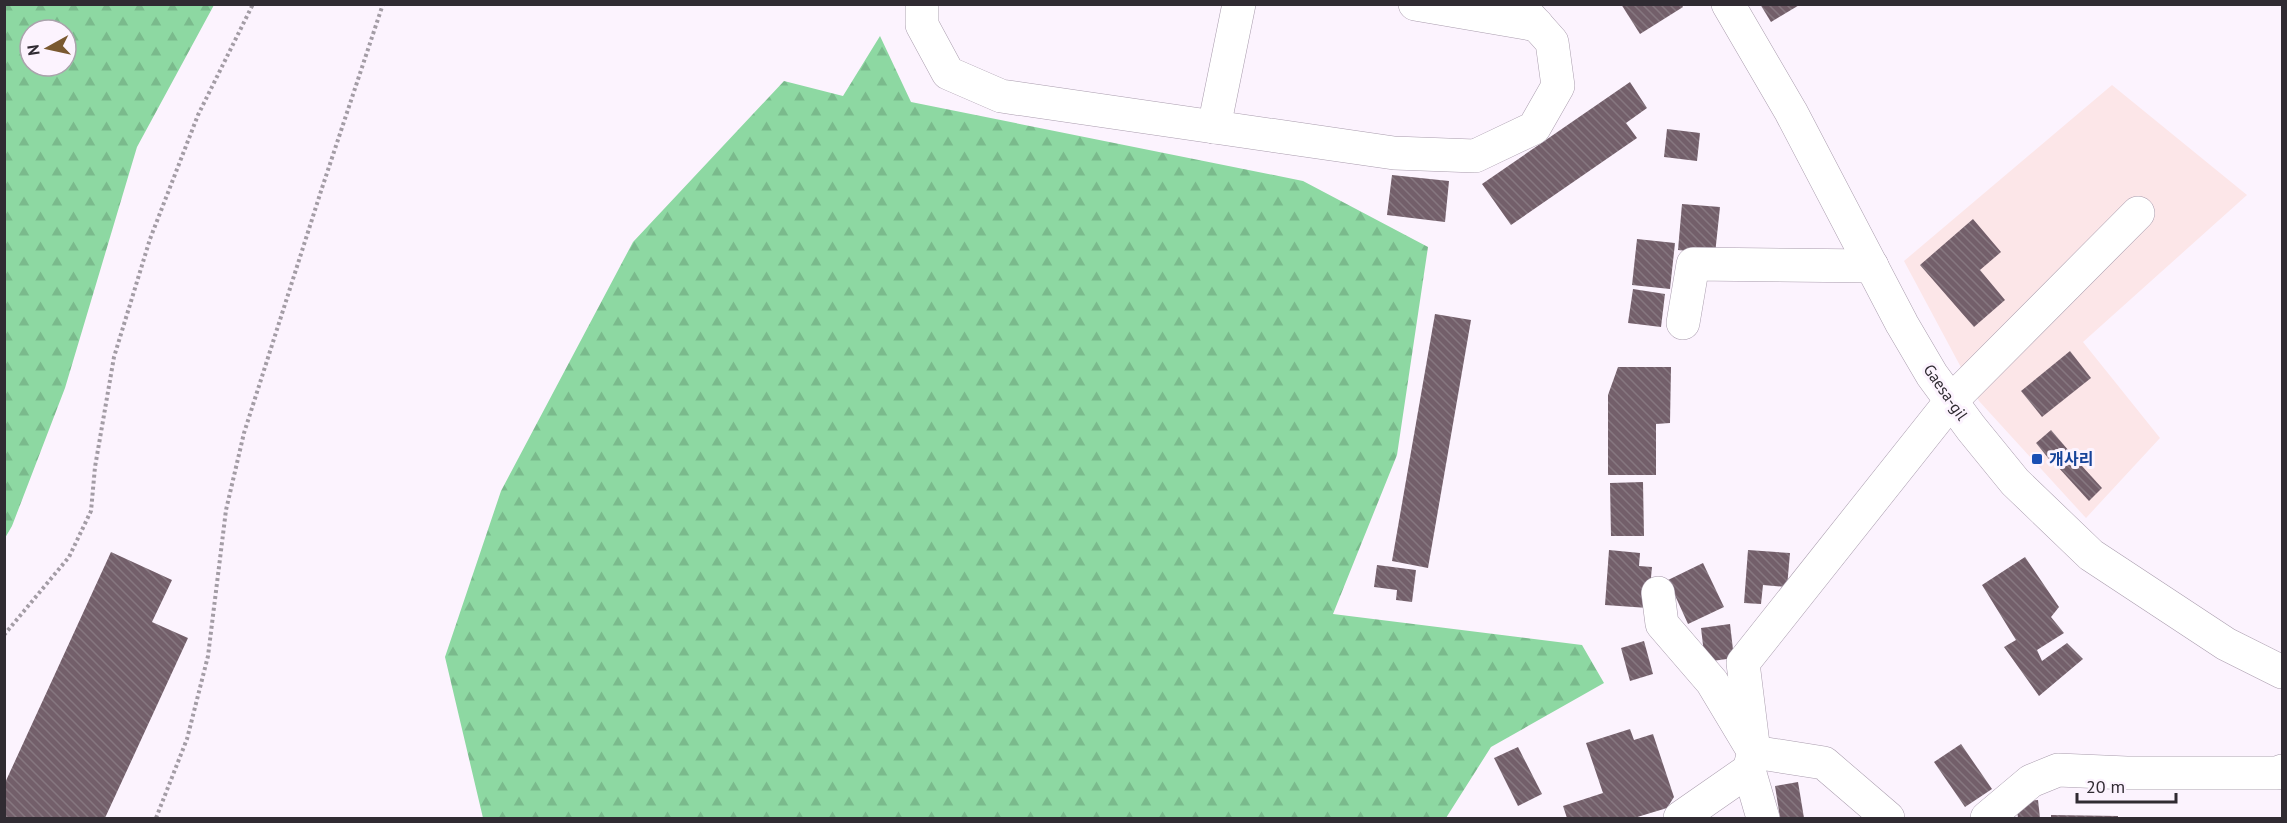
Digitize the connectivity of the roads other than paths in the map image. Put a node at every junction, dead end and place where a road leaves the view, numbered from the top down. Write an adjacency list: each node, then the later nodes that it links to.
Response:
1 (922, 4): 6 (street)
2 (1239, 4): 6 (street)
3 (1415, 4): 5 (street)
4 (1728, 4): 8 (street, Gaesa-gil)
5 (1528, 15): 6 (street)
6 (1214, 127)
7 (2138, 213): 10 (street)
8 (1872, 266): 9 (street); 10 (street, Gaesa-gil)
9 (1683, 322)
10 (1951, 401): 12 (street, Gaesa-gil); 13 (street)
11 (1658, 593): 13 (street)
12 (2283, 672)
13 (1751, 761): 15 (street); 16 (street); 17 (street)
14 (2283, 771): 18 (street)
15 (1680, 819)
16 (1763, 819)
17 (1888, 819)
18 (1987, 819)

